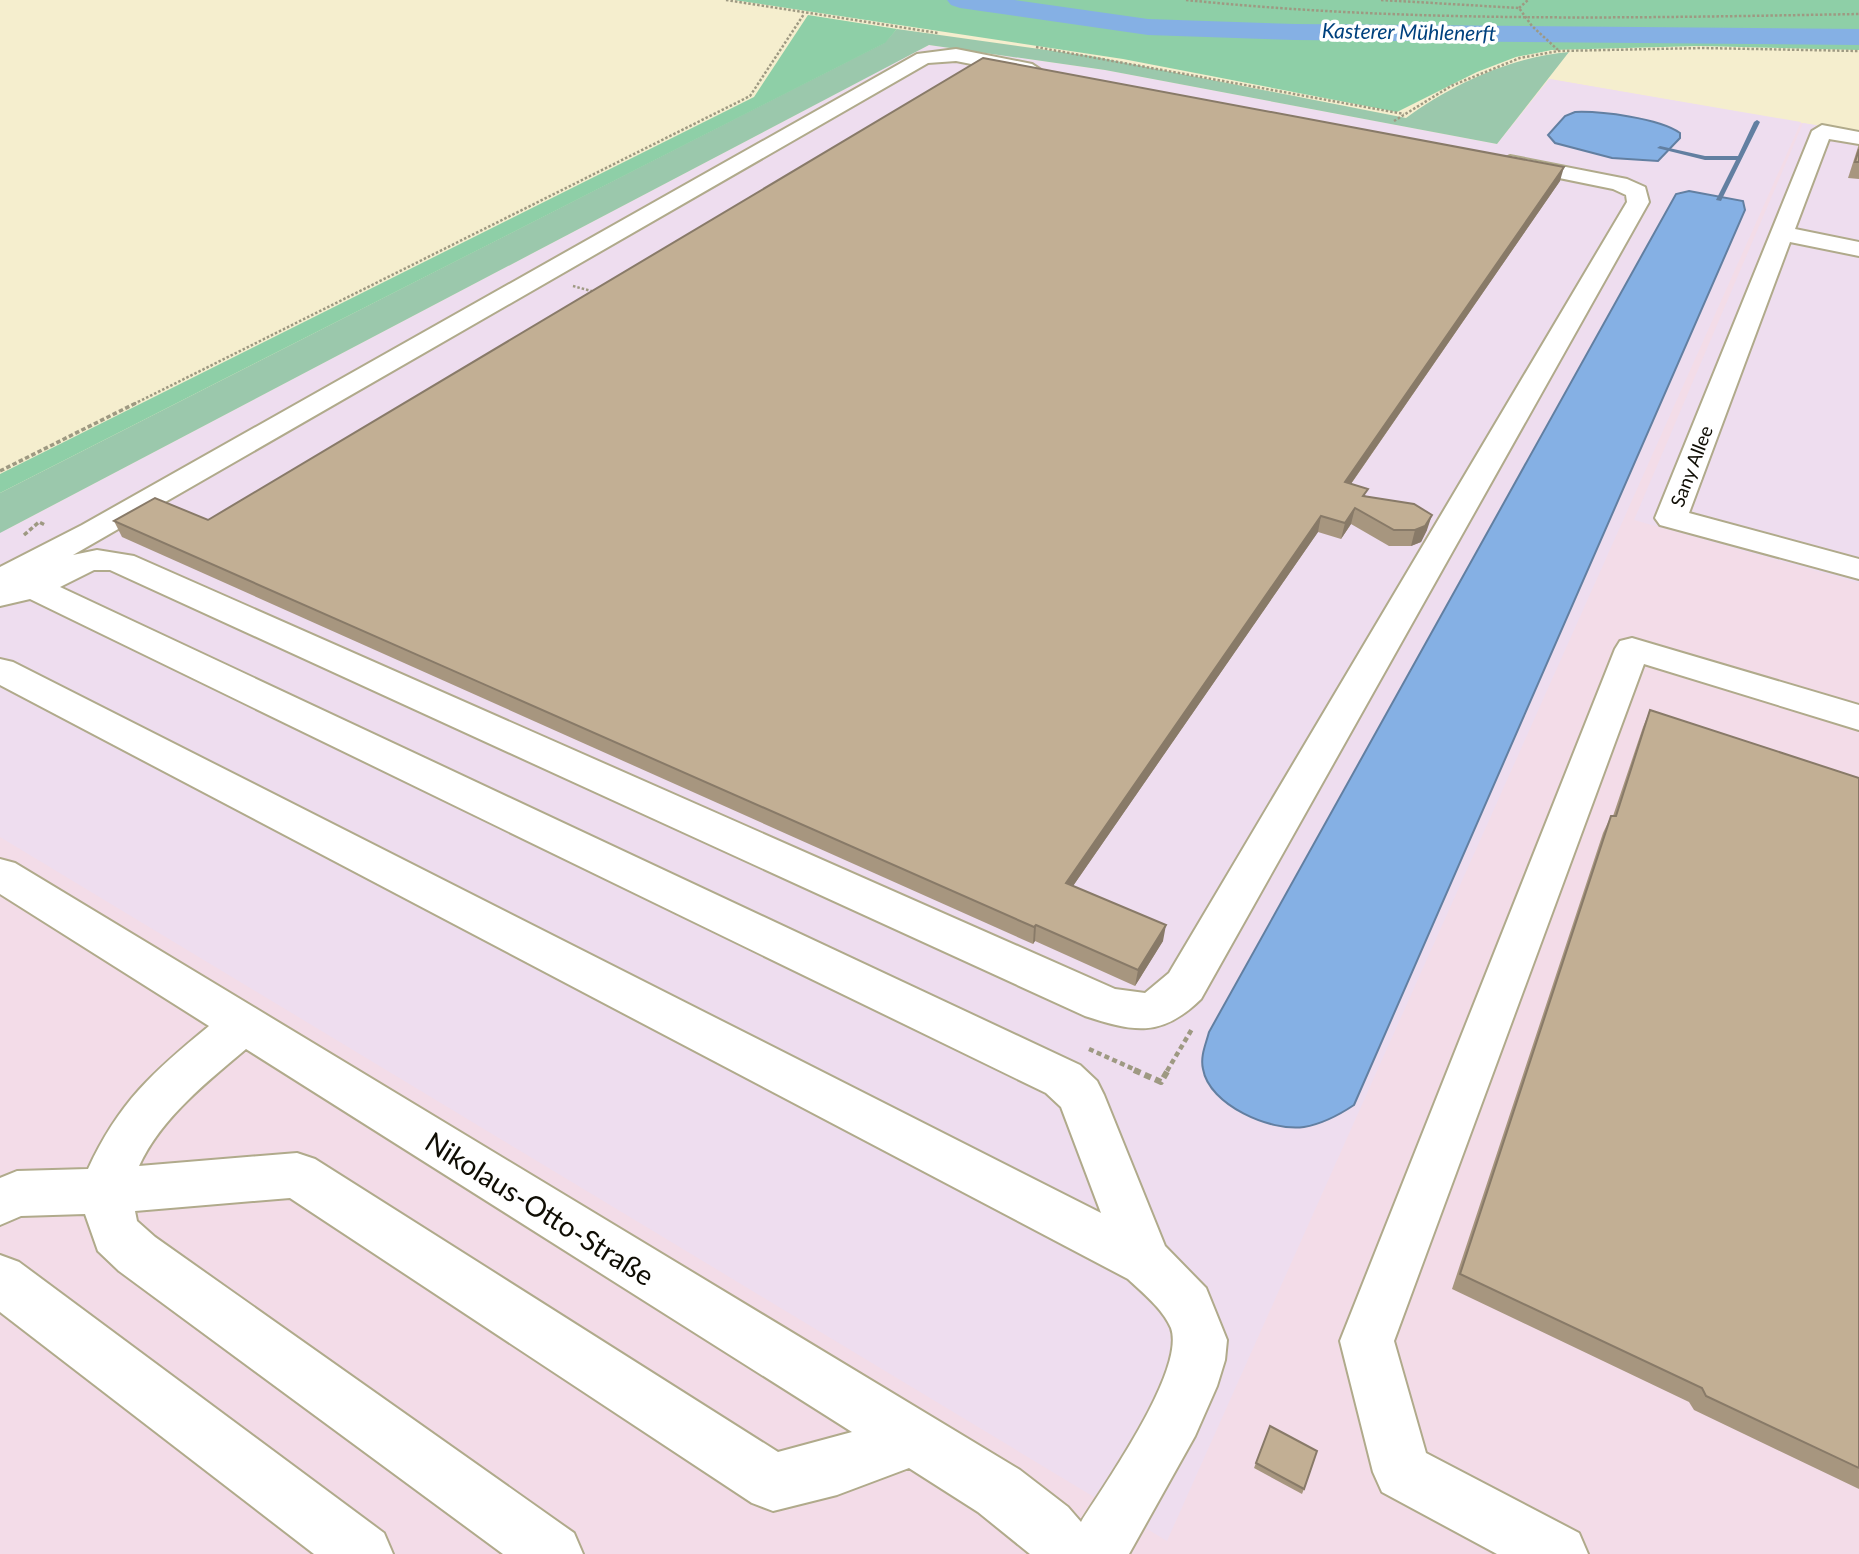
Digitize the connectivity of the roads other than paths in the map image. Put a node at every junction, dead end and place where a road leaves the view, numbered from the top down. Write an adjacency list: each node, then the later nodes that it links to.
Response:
1 (1055, 74): 6 (street)
2 (1859, 138): 4 (street, Sany Allee)
3 (1476, 156): 6 (street)
4 (1782, 233): 5 (street); 7 (street, Sany Allee)
5 (1859, 249)
6 (95, 545): 8 (street)
7 (1859, 569)
8 (11, 589): 15 (street)
9 (0, 670): 15 (street)
10 (1859, 718): 22 (street)
11 (0, 874): 12 (street, Nikolaus-Otto-Straße)
12 (244, 1024): 13 (street); 17 (street, Nikolaus-Otto-Straße)
13 (108, 1191): 14 (street); 17 (street); 19 (street)
14 (0, 1202)
15 (1146, 1262): 21 (street)
16 (0, 1280): 18 (street)
17 (913, 1438): 20 (street, Nikolaus-Otto-Straße)
18 (363, 1554)
19 (553, 1554)
20 (1069, 1554)
21 (1095, 1554)
22 (1558, 1554)

